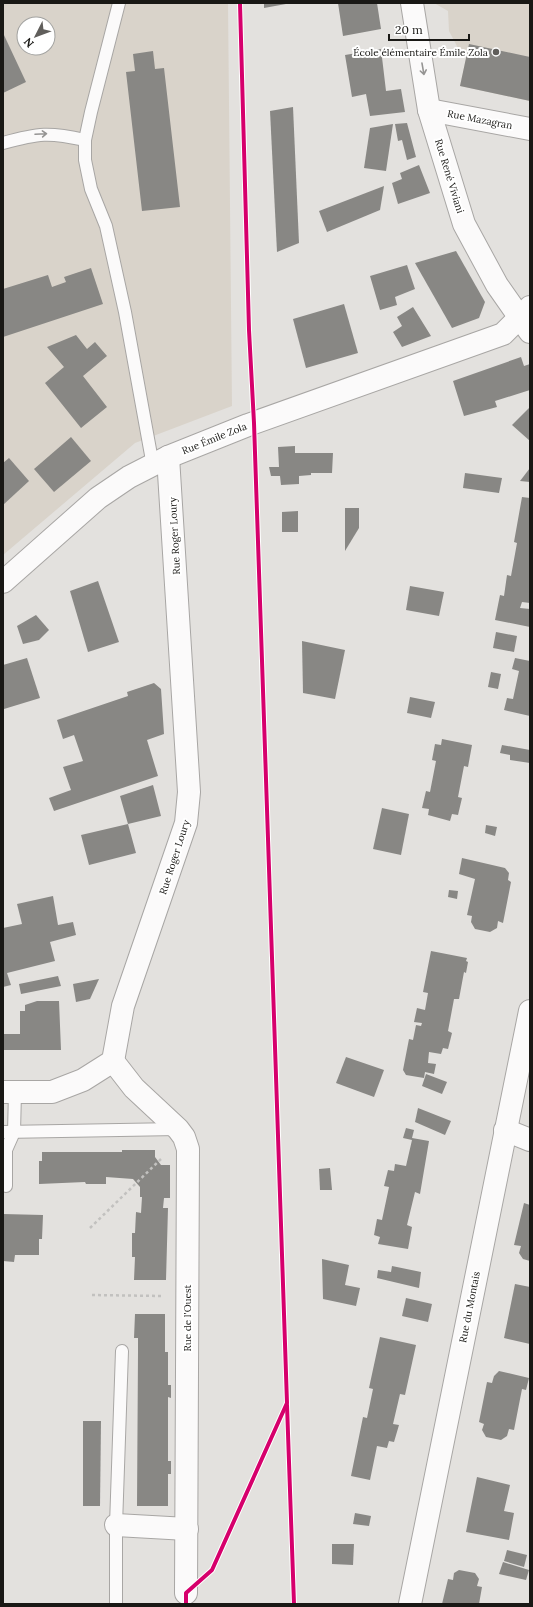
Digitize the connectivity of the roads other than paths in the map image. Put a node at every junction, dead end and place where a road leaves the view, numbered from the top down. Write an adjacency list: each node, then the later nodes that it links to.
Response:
1 (119, 3): 5 (lane)
2 (412, 3): 3 (street, Rue René Viviani, one-way to 3)
3 (430, 110): 4 (street, Rue Mazagran); 7 (street, Rue René Viviani)
4 (530, 129)
5 (85, 140): 6 (lane, one-way to 5); 8 (lane)
6 (3, 143)
7 (527, 319): 8 (street, Rue Émile Zola)
8 (160, 461): 9 (street, Rue Émile Zola); 11 (street, Rue Roger Loury)
9 (3, 582)
10 (530, 1011): 13 (street, Rue du Montais)
11 (113, 1062): 12 (street); 15 (street)
12 (9, 1092): 14 (lane)
13 (505, 1130): 16 (street); 23 (street, Rue du Montais)
14 (9, 1132): 15 (lane); 17 (lane)
15 (181, 1133): 20 (street, Rue de l'Ouest)
16 (530, 1140)
17 (6, 1186)
18 (122, 1352): 19 (lane)
19 (116, 1525): 20 (street); 22 (lane)
20 (187, 1529): 21 (street, Rue de l'Ouest)
21 (186, 1599)
22 (116, 1604)
23 (410, 1604)

